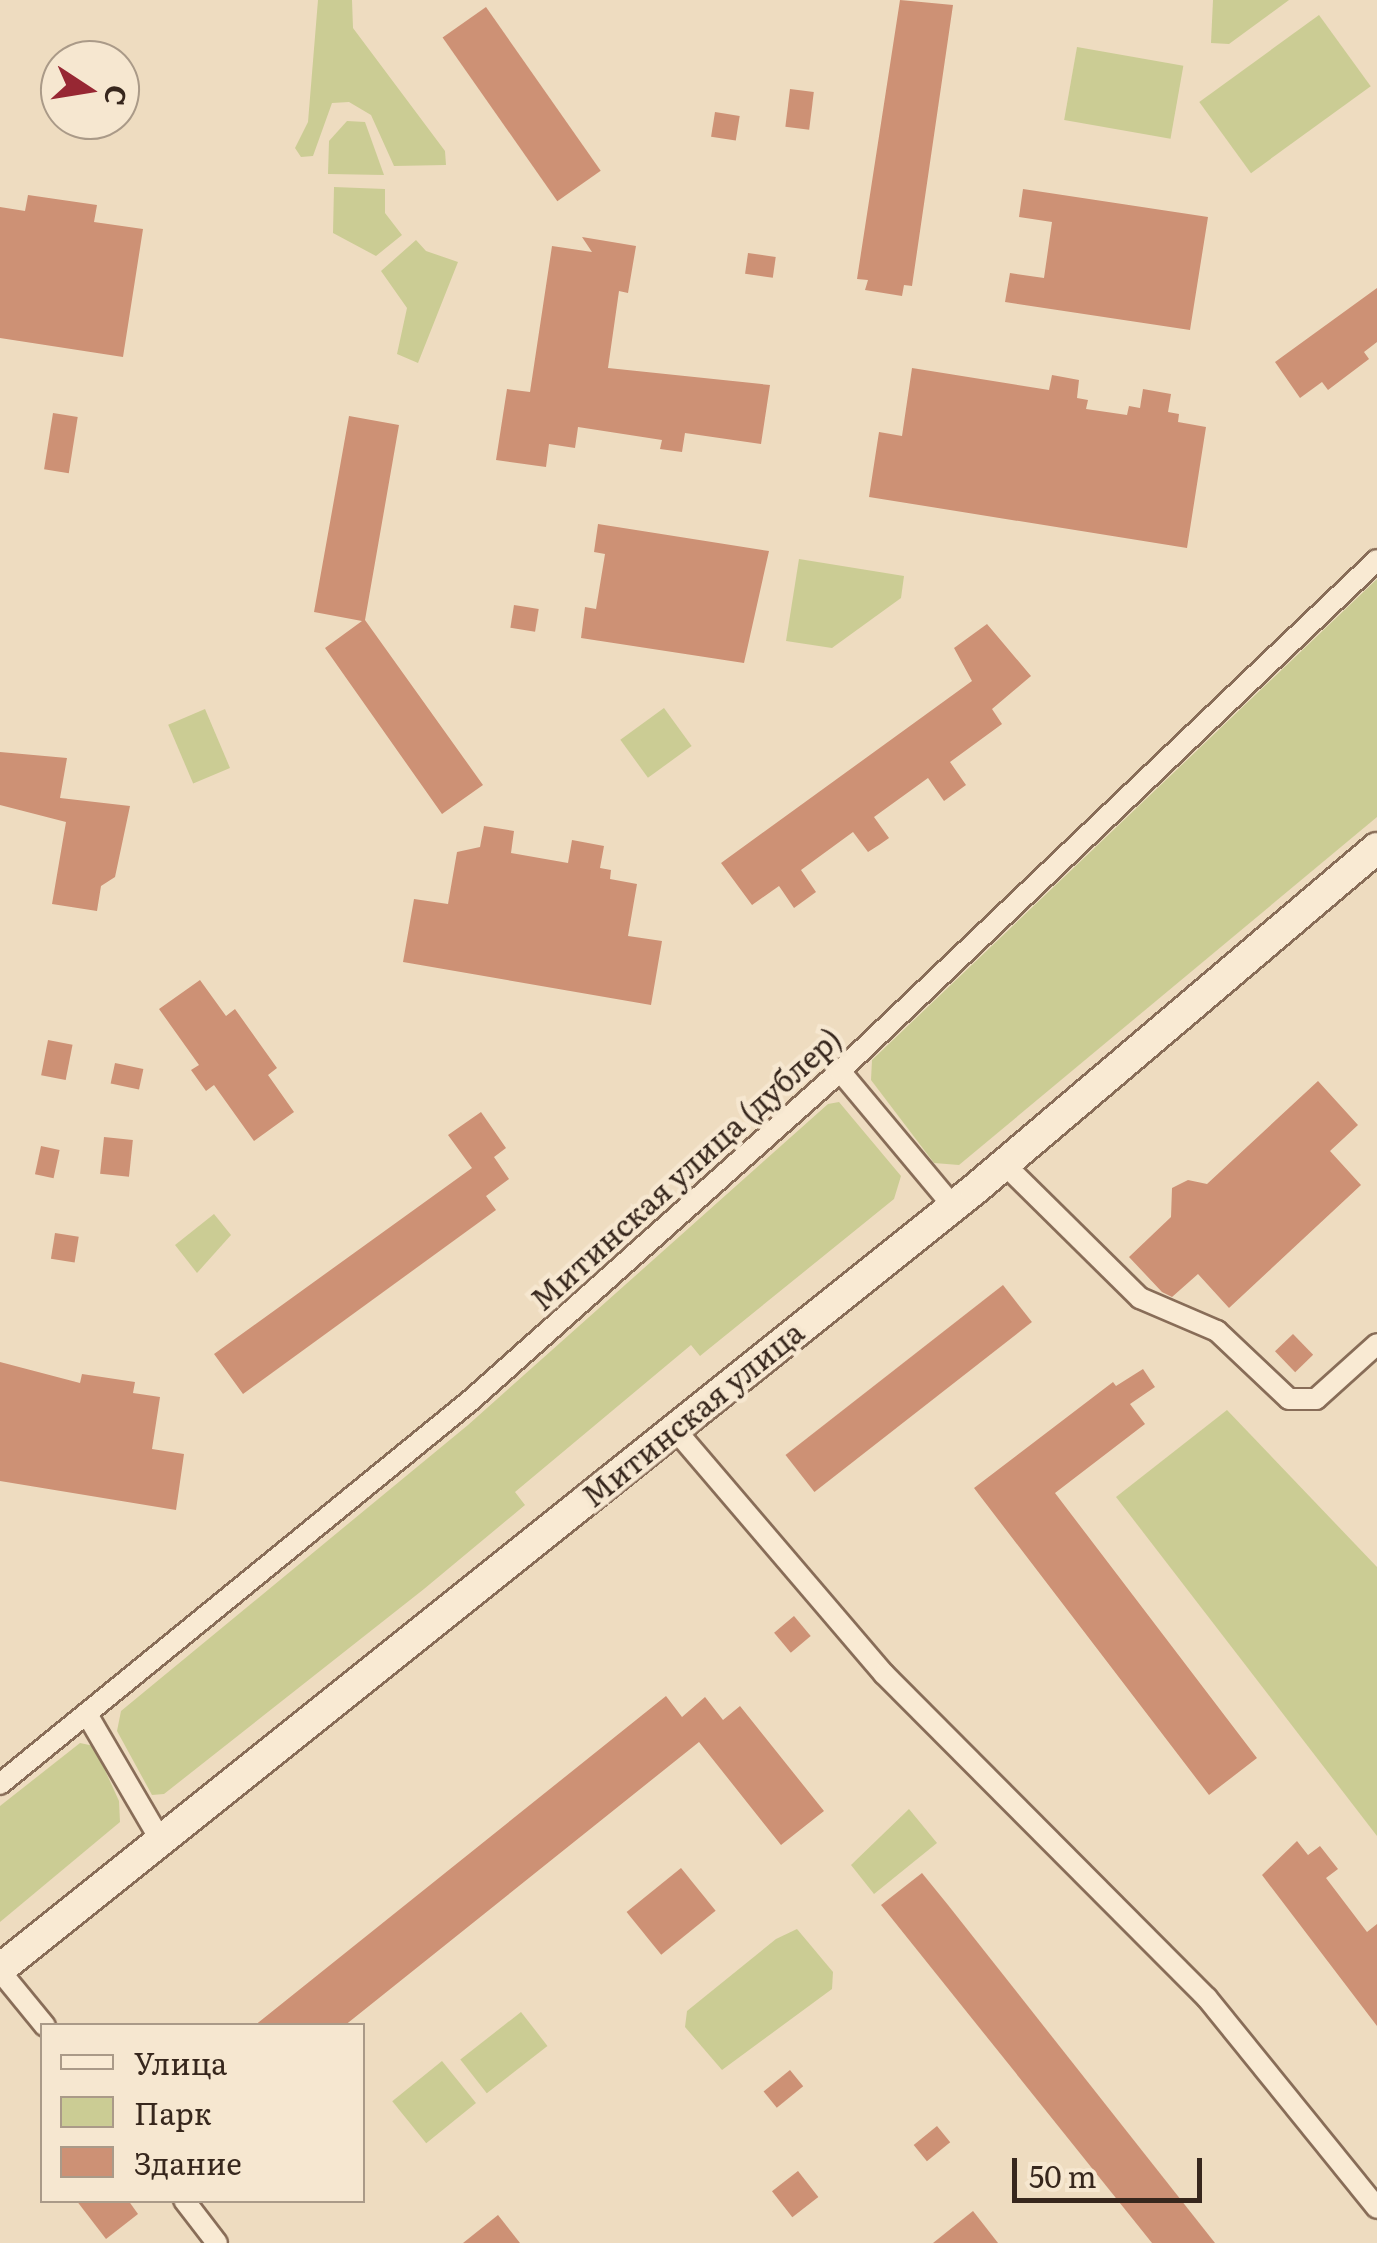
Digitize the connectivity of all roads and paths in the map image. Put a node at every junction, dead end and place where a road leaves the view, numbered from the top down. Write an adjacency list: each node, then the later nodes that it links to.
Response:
1 (1377, 560): 3 (street, Митинская улица (дублер))
2 (1377, 848): 4 (main road, Митинская улица)
3 (840, 1071): 5 (street); 8 (street, Митинская улица (дублер))
4 (1004, 1164): 5 (main road, Митинская улица); 6 (street)
5 (953, 1206): 7 (main road, Митинская улица)
6 (1377, 1344)
7 (673, 1427): 10 (main road, Митинская улица); 14 (street)
8 (88, 1716): 9 (street, Митинская улица (дублер)); 10 (street)
9 (0, 1784)
10 (160, 1839): 11 (main road, Митинская улица)
11 (0, 1970): 12 (street)
12 (43, 2023)
13 (186, 2203): 15 (street)
14 (1377, 2208)
15 (217, 2243)

